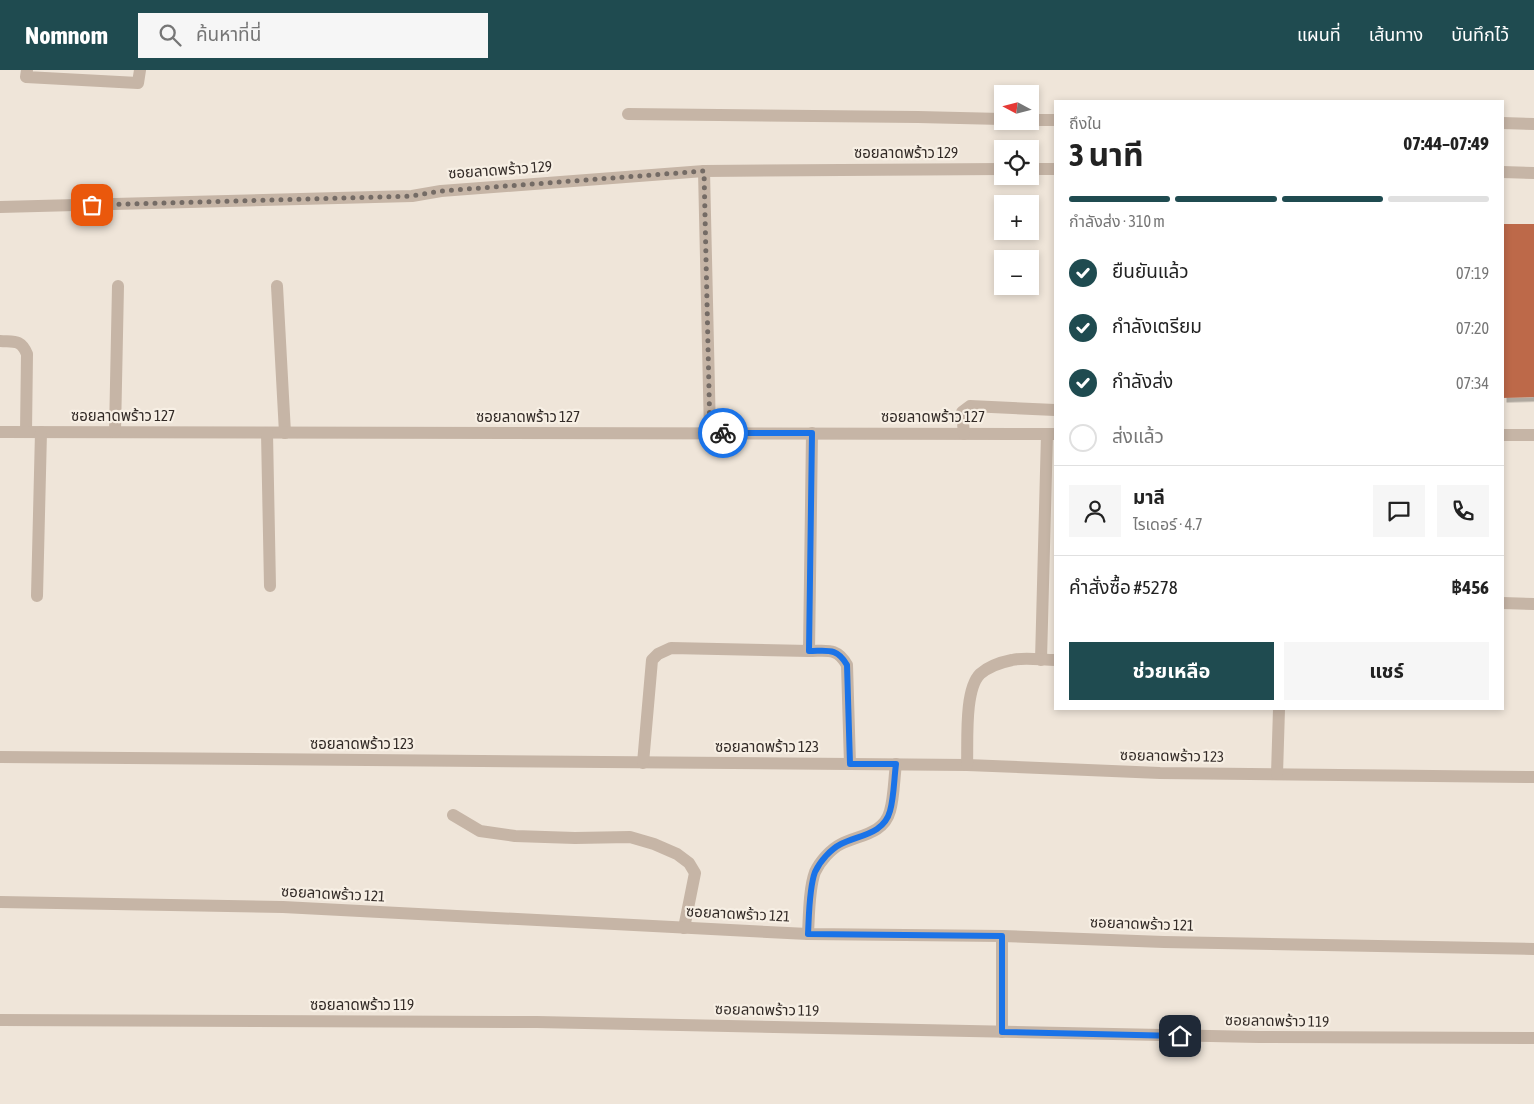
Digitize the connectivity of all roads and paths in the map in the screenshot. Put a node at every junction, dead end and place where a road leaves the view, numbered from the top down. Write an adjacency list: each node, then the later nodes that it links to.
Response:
1 (27, 70): 2 (street)
2 (140, 70)
3 (628, 114): 4 (street)
4 (994, 119)
5 (1039, 120): 6 (street)
6 (1054, 120)
7 (1504, 123): 8 (street)
8 (1534, 124)
9 (1054, 168): 11 (street)
10 (994, 169): 12 (street, ซอยลาดพร้าว 129)
11 (1039, 169)
12 (704, 171): 15 (street, ซอยลาดพร้าว 129); 26 (street)
13 (1504, 172): 14 (street)
14 (1534, 173)
15 (0, 207)
16 (118, 286): 23 (street)
17 (277, 286): 25 (street)
18 (0, 341): 21 (street)
19 (1054, 410): 28 (street)
20 (0, 432): 21 (street, ซอยลาดพร้าว 127)
21 (26, 432): 22 (street, ซอยลาดพร้าว 127)
22 (41, 432): 23 (street, ซอยลาดพร้าว 127); 33 (street)
23 (115, 432): 24 (street, ซอยลาดพร้าว 127)
24 (267, 432): 25 (street, ซอยลาดพร้าว 127); 32 (street)
25 (284, 433): 26 (street, ซอยลาดพร้าว 127)
26 (710, 433): 27 (street, ซอยลาดพร้าว 127)
27 (812, 433): 28 (street, ซอยลาดพร้าว 127); 36 (street)
28 (964, 434): 29 (street, ซอยลาดพร้าว 127)
29 (1051, 434): 37 (street)
30 (1504, 435): 31 (street)
31 (1534, 435)
32 (270, 586)
33 (37, 596)
34 (1504, 603): 35 (street)
35 (1534, 604)
36 (809, 651): 41 (street); 42 (street)
37 (1041, 660): 38 (street); 44 (street)
38 (1054, 660)
39 (1278, 710): 45 (street)
40 (0, 757): 41 (street, ซอยลาดพร้าว 123)
41 (643, 762): 42 (street, ซอยลาดพร้าว 123)
42 (850, 764): 43 (street, ซอยลาดพร้าว 123)
43 (896, 764): 44 (street, ซอยลาดพร้าว 123); 50 (street)
44 (967, 765): 45 (street, ซอยลาดพร้าว 123)
45 (1278, 774): 46 (street, ซอยลาดพร้าว 123)
46 (1534, 778)
47 (454, 815): 49 (street)
48 (0, 902): 49 (street, ซอยลาดพร้าว 121)
49 (684, 928): 50 (street, ซอยลาดพร้าว 121)
50 (808, 934): 51 (street, ซอยลาดพร้าว 121)
51 (1002, 936): 52 (street, ซอยลาดพร้าว 121); 54 (street)
52 (1534, 949)
53 (0, 1020): 54 (street, ซอยลาดพร้าว 119)
54 (1002, 1032): 55 (street, ซอยลาดพร้าว 119)
55 (1534, 1038)

